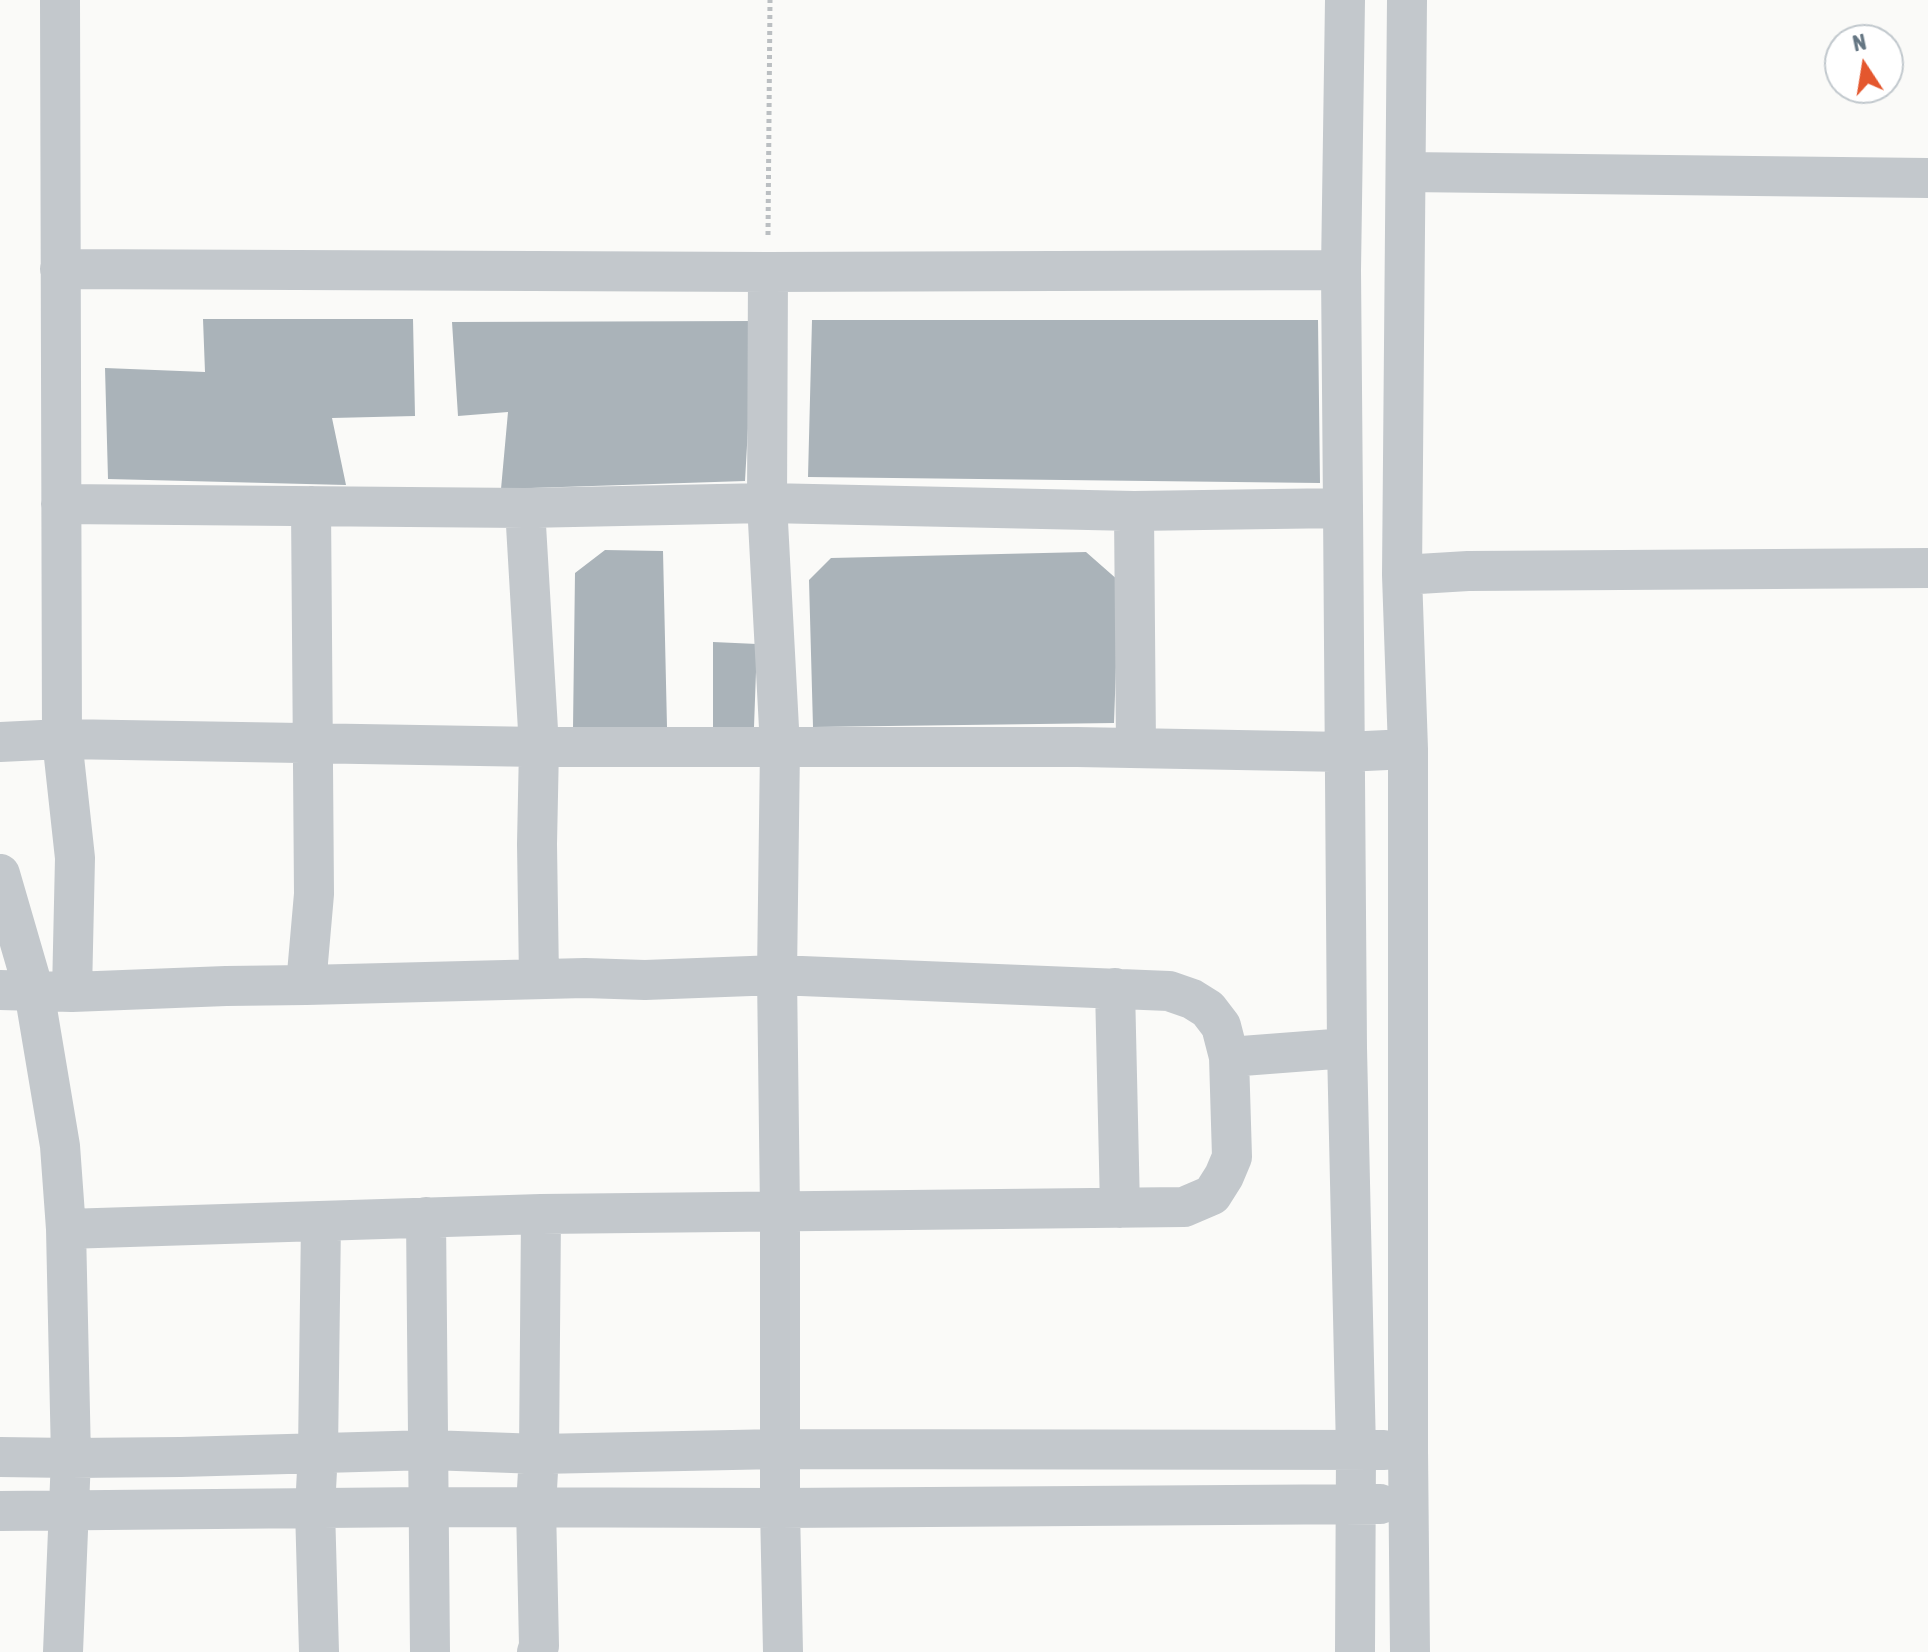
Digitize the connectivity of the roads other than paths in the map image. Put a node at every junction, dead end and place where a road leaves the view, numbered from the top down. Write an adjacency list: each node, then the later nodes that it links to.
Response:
1 (60, 0): 8 (street)
2 (1345, 0): 6 (street)
3 (1407, 0): 4 (street)
4 (1406, 172): 5 (street); 7 (street)
5 (1928, 178)
6 (1342, 220): 7 (street); 9 (street)
7 (1405, 221): 18 (street)
8 (60, 269): 10 (street); 12 (street)
9 (1341, 270): 10 (street); 15 (street)
10 (768, 272): 11 (street)
11 (767, 503): 14 (street); 16 (street); 23 (street)
12 (61, 504): 13 (street); 19 (street)
13 (311, 506): 14 (street); 21 (street)
14 (525, 508): 22 (street)
15 (1343, 508): 16 (street); 26 (street)
16 (1134, 511): 24 (street)
17 (1928, 568): 18 (street)
18 (1402, 575): 25 (street)
19 (62, 739): 20 (street); 21 (street); 32 (street)
20 (0, 742)
21 (314, 743): 22 (street); 30 (street)
22 (539, 747): 23 (street); 29 (street)
23 (780, 747): 24 (street); 28 (street)
24 (1136, 748): 26 (street)
25 (1408, 749): 26 (street); 44 (street)
26 (1345, 752): 33 (street)
27 (0, 874): 32 (street)
28 (777, 975): 29 (street); 31 (street); 36 (street)
29 (539, 979): 30 (street)
30 (306, 985): 32 (street)
31 (1115, 988): 34 (street); 35 (street)
32 (35, 991): 40 (street)
33 (1347, 1048): 34 (street); 43 (street)
34 (1229, 1057): 35 (street)
35 (1120, 1208): 36 (street)
36 (780, 1211): 37 (street); 41 (street)
37 (541, 1214): 38 (street); 46 (street)
38 (426, 1217): 39 (street); 42 (street)
39 (321, 1221): 40 (street); 45 (street)
40 (66, 1229): 48 (street)
41 (780, 1449): 43 (street); 46 (street); 54 (street)
42 (430, 1450): 45 (street); 46 (street); 52 (street)
43 (1356, 1450): 44 (street); 50 (street)
44 (1408, 1450): 49 (street)
45 (318, 1452): 48 (street); 53 (street)
46 (539, 1454): 51 (street)
47 (0, 1457): 48 (street)
48 (71, 1458): 56 (street)
49 (1410, 1504): 50 (street); 63 (street)
50 (1355, 1505): 54 (street); 62 (street)
51 (536, 1506): 52 (street); 54 (street); 60 (street)
52 (430, 1507): 53 (street); 59 (street)
53 (315, 1508): 56 (street); 58 (street)
54 (780, 1508): 61 (street)
55 (0, 1511): 56 (street)
56 (69, 1511): 57 (street)
57 (63, 1652)
58 (319, 1652)
59 (430, 1652)
60 (537, 1652)
61 (783, 1652)
62 (1355, 1652)
63 (1410, 1652)

